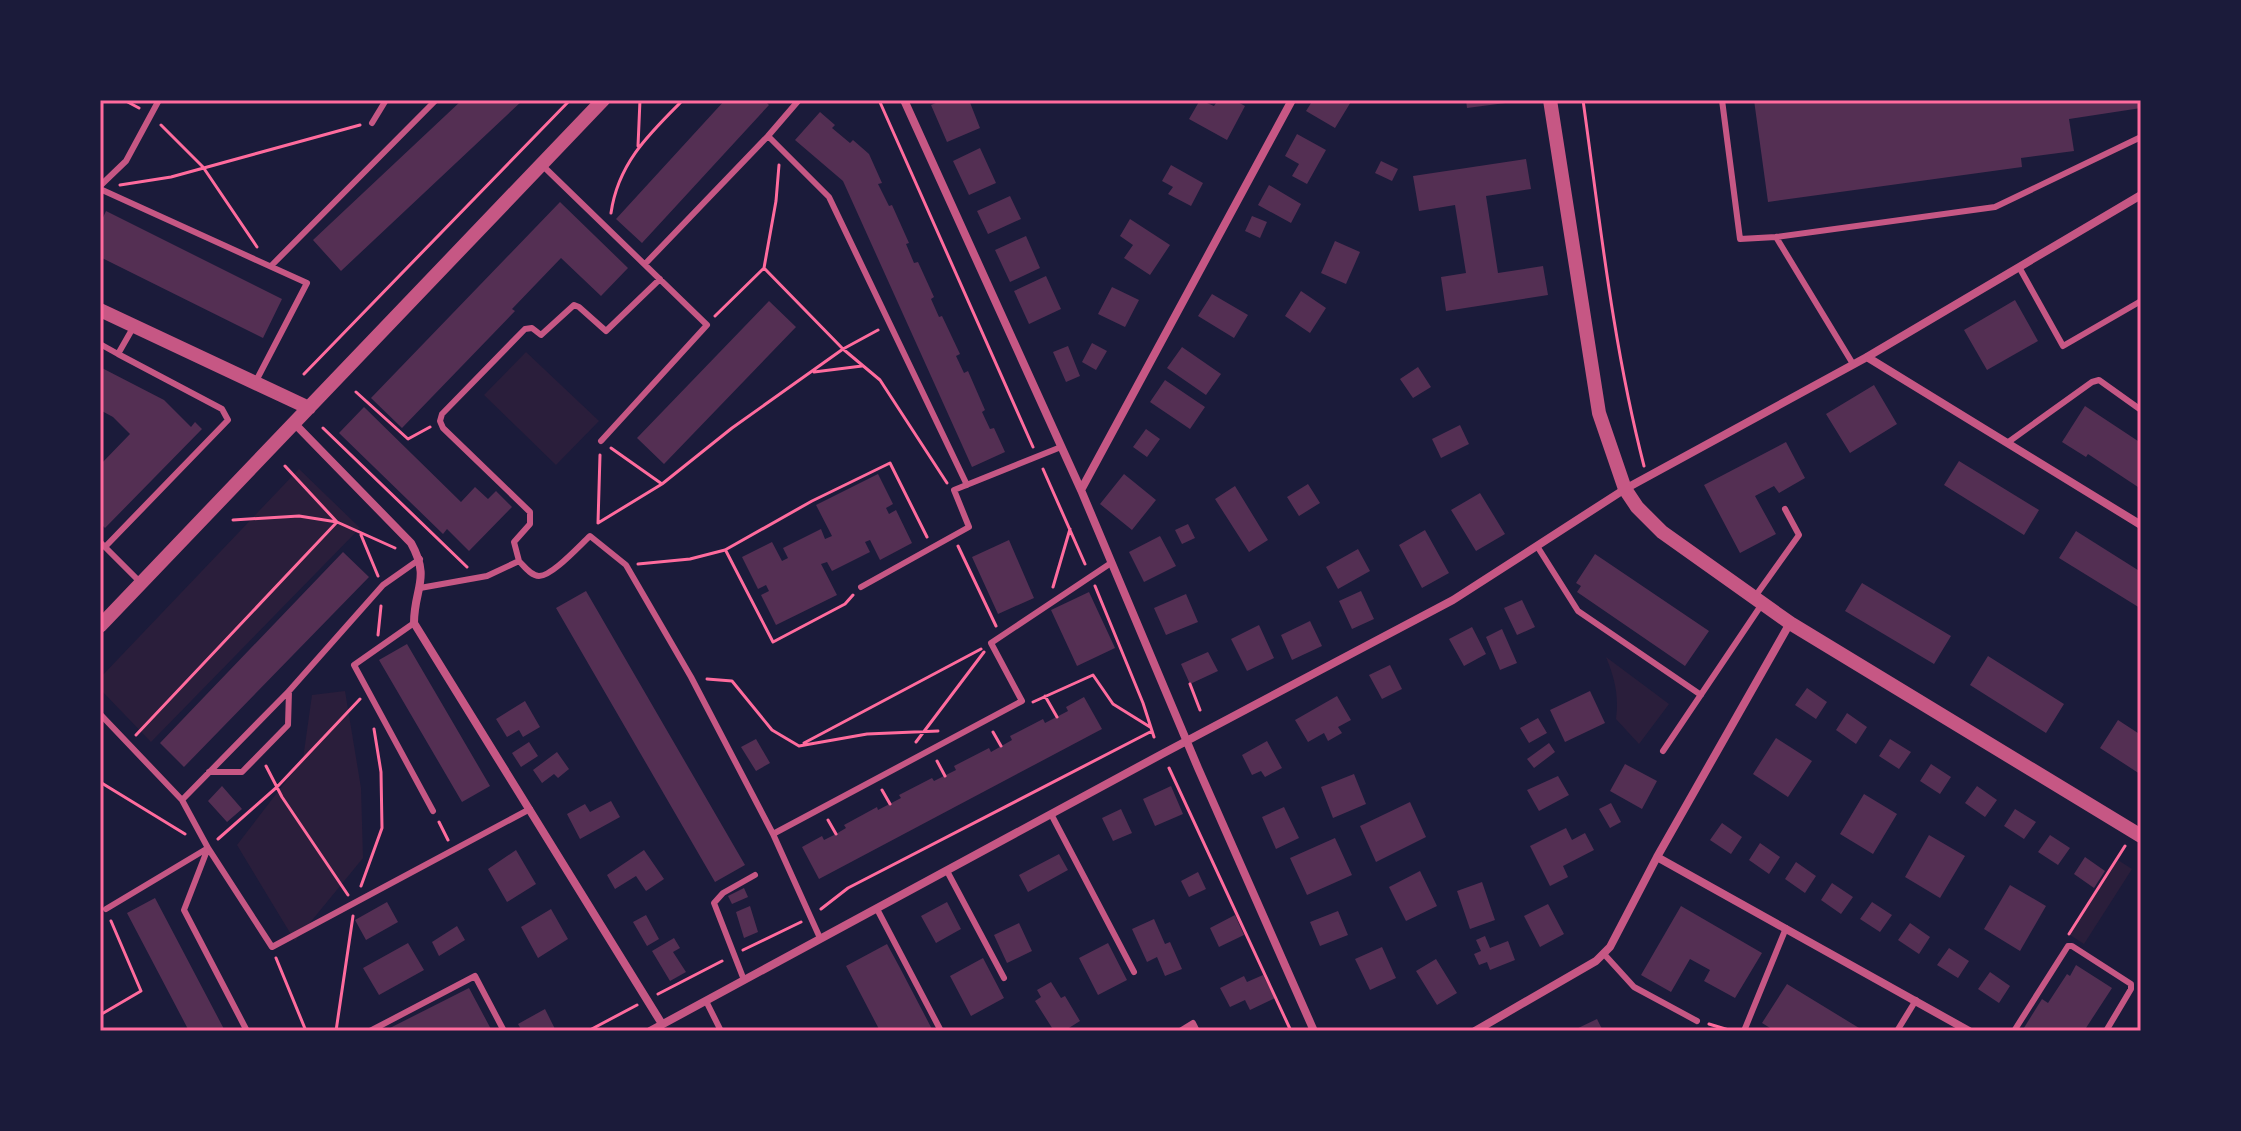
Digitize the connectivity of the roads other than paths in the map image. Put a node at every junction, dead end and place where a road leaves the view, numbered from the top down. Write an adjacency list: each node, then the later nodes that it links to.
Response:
1 (159, 100): 14 (lane)
2 (386, 100): 10 (lane)
3 (436, 100): 18 (lane)
4 (603, 100): 13 (street)
5 (799, 100): 11 (lane)
6 (904, 100): 34 (street)
7 (1292, 100): 37 (street)
8 (1550, 100): 36 (street)
9 (1722, 100): 16 (lane)
10 (372, 123)
11 (768, 136): 17 (lane); 35 (lane)
12 (2141, 137): 16 (lane)
13 (541, 164): 17 (lane); 29 (street)
14 (100, 188): 18 (lane)
15 (2141, 195): 19 (street)
16 (1776, 237): 27 (lane)
17 (645, 264): 20 (lane)
18 (271, 266): 28 (lane)
19 (2019, 267): 21 (lane); 26 (street)
20 (660, 279): 32 (lane); 43 (lane)
21 (2141, 301)
22 (100, 310): 23 (street)
23 (134, 326): 25 (lane); 28 (street)
24 (100, 344): 25 (lane)
25 (118, 354): 40 (lane)
26 (1867, 357): 27 (street); 33 (street)
27 (1853, 364): 36 (street)
28 (254, 384): 29 (street)
29 (309, 408): 31 (street)
30 (2141, 410): 33 (lane)
31 (294, 423): 42 (street); 45 (street)
32 (601, 441)
33 (2007, 443): 39 (street)
34 (1061, 447): 35 (lane); 37 (street)
35 (967, 485): 46 (lane)
36 (1625, 489): 41 (street); 48 (street)
37 (1081, 490): 44 (street)
38 (1785, 509): 48 (lane)
39 (2141, 525)
40 (102, 544): 45 (lane)
41 (1537, 546): 53 (lane); 55 (street)
42 (420, 559): 47 (street); 52 (lane)
43 (519, 561): 47 (lane); 62 (lane)
44 (1111, 563): 55 (street); 62 (lane)
45 (141, 583): 51 (street)
46 (861, 587)
47 (420, 588): 49 (street)
48 (1758, 601): 50 (street); 53 (lane)
49 (414, 623): 59 (street); 60 (lane)
50 (1790, 623): 63 (street); 65 (street)
51 (100, 626)
52 (289, 691): 57 (lane); 57 (lane)
53 (1701, 695): 56 (lane)
54 (100, 714): 58 (lane)
55 (1186, 741): 61 (street); 88 (street)
56 (1663, 751)
57 (209, 772): 58 (lane)
58 (182, 800): 64 (lane)
59 (530, 809): 64 (lane); 79 (street)
60 (433, 811)
61 (1051, 814): 66 (street); 73 (lane)
62 (773, 834): 71 (lane)
63 (2141, 836)
64 (208, 848): 68 (lane); 80 (lane)
65 (1657, 857): 70 (street); 72 (street)
66 (947, 871): 69 (street); 74 (lane)
67 (755, 875): 75 (lane)
68 (106, 909)
69 (877, 909): 71 (street); 85 (lane)
70 (1786, 928): 76 (street); 90 (lane)
71 (820, 938): 75 (street)
72 (1604, 954): 78 (lane); 89 (street)
73 (1134, 972)
74 (1004, 978)
75 (744, 980): 77 (street)
76 (1916, 1000): 91 (lane); 92 (street)
77 (706, 1001): 79 (street); 84 (lane)
78 (1697, 1021)
79 (662, 1024): 83 (street)
80 (247, 1031)
81 (370, 1031): 82 (lane)
82 (504, 1031)
83 (650, 1031)
84 (721, 1031)
85 (941, 1031)
86 (1180, 1031): 87 (lane)
87 (1197, 1031)
88 (1314, 1031)
89 (1475, 1031)
90 (1744, 1031)
91 (1897, 1031)
92 (1969, 1031)
93 (2014, 1031): 94 (lane)
94 (2106, 1031)

